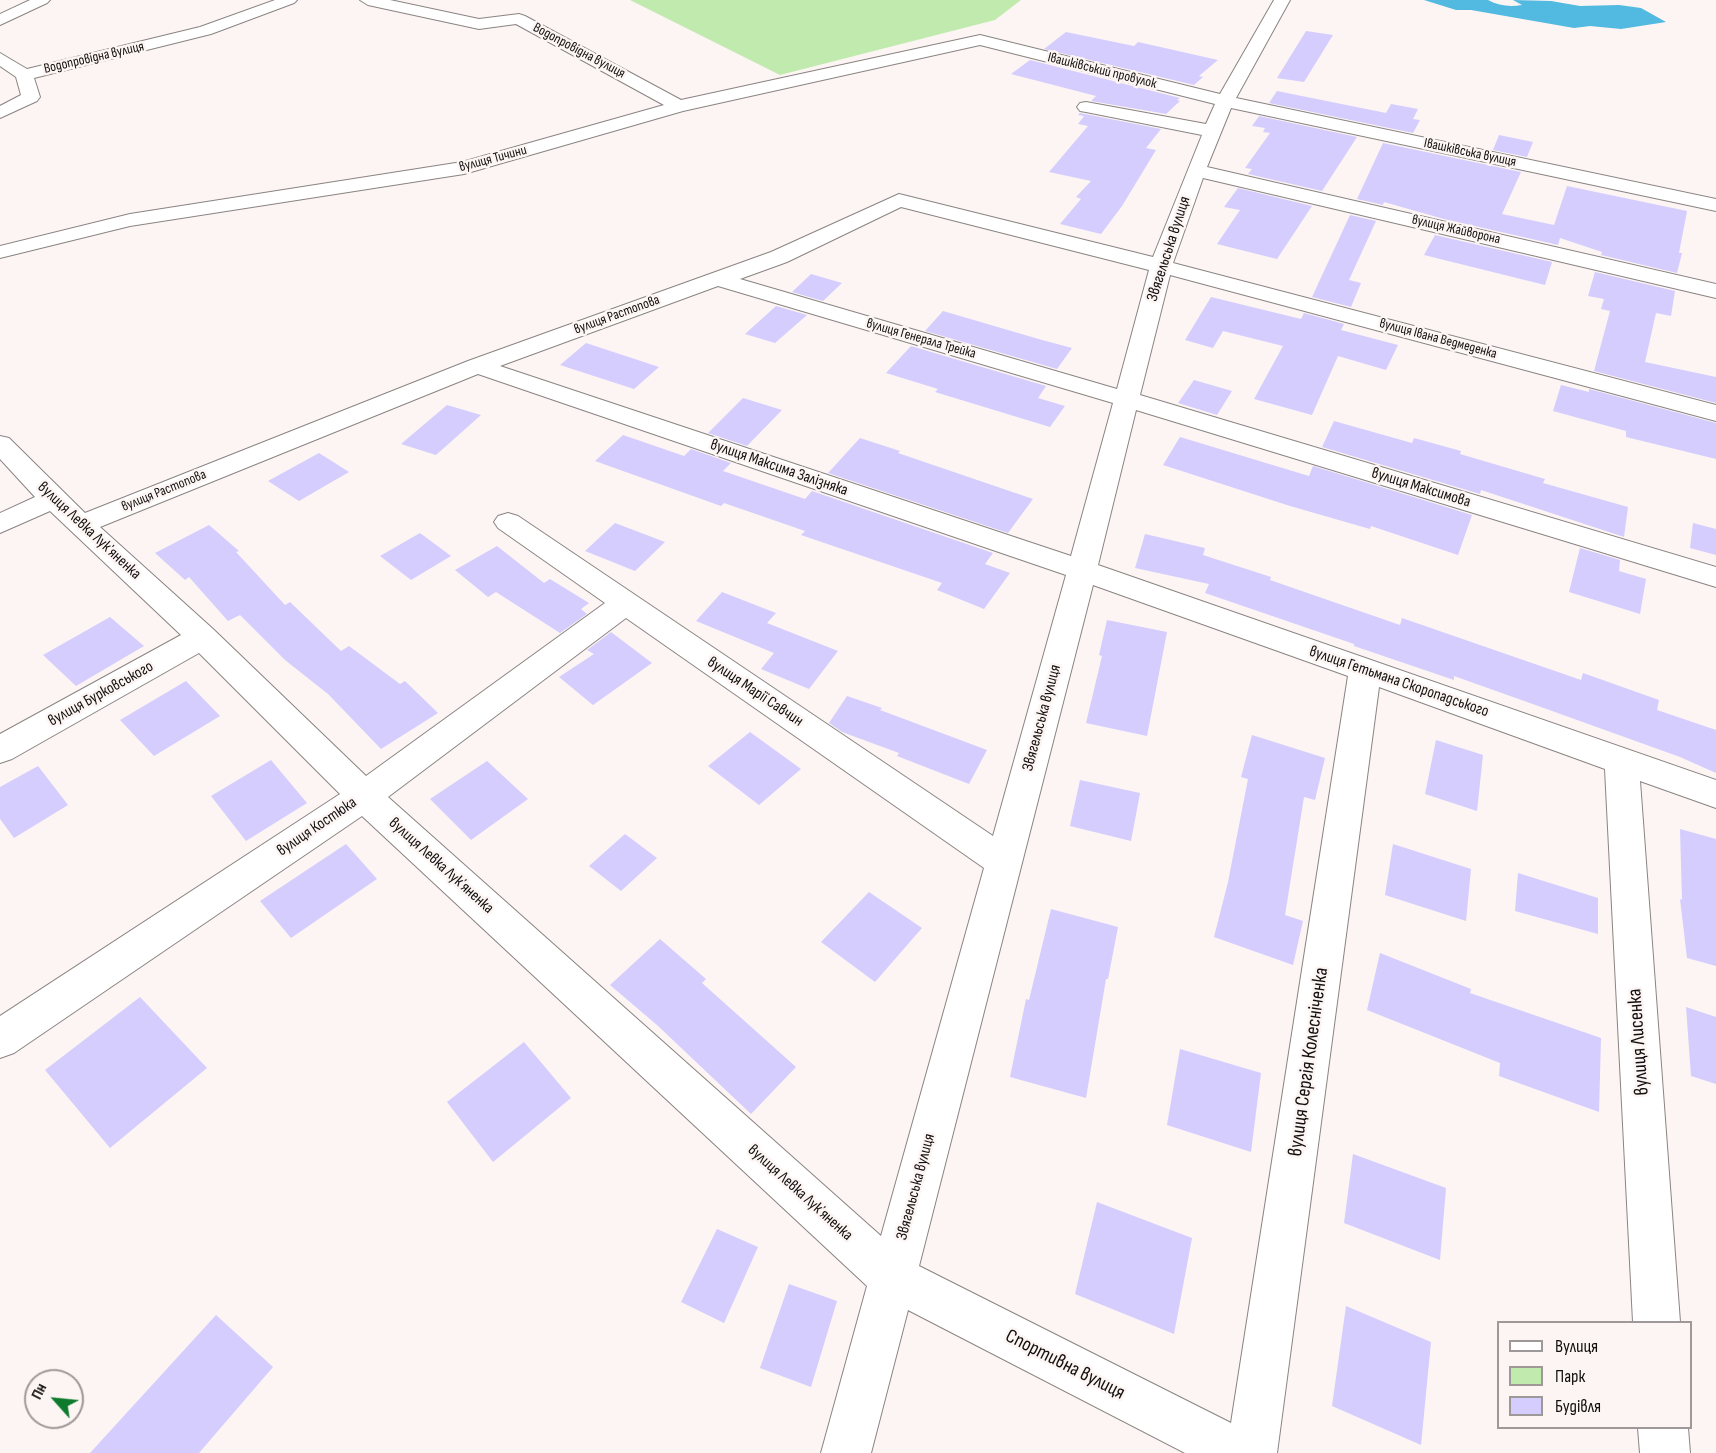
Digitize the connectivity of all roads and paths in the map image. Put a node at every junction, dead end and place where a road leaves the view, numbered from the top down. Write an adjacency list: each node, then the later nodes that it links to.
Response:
1 (42, 0): 5 (street)
2 (289, 0): 8 (street, Водопровідна вулиця)
3 (368, 0): 9 (street, Водопровідна вулиця)
4 (1282, 0): 12 (street, Звягельська вулиця)
5 (0, 20)
6 (980, 40): 9 (street, вулиця Тичини); 12 (street, Івашківський провулок)
7 (0, 58): 8 (street)
8 (24, 75): 11 (street, Водопровідна вулиця)
9 (679, 106): 15 (street, вулиця Тичини)
10 (1086, 107): 12 (street)
11 (0, 113)
12 (1218, 116): 13 (street, Звягельська вулиця); 14 (street, Івашківська вулиця)
13 (1196, 170): 16 (street, Звягельська вулиця); 18 (street, вулиця Жайворона)
14 (1716, 205)
15 (0, 252)
16 (1161, 266): 17 (street, вулиця Растопова); 20 (street, Звягельська вулиця); 21 (street, вулиця Івана Ведмеденка)
17 (717, 279): 19 (street, вулиця Растопова); 20 (street, вулиця Генерала Трейка)
18 (1716, 291)
19 (477, 366): 26 (street, вулиця Растопова); 27 (street, вулиця Максима Залізняка)
20 (1125, 399): 27 (street, Звягельська вулиця); 28 (street, вулиця Максимова)
21 (1716, 413)
22 (0, 444): 23 (street, вулиця Левка Лукʼяненка)
23 (53, 499): 25 (street); 26 (street, вулиця Левка Лукʼяненка)
24 (508, 522): 29 (street, вулиця Марії Савчин)
25 (0, 524)
26 (82, 524): 30 (street, вулиця Левка Лукʼяненка)
27 (1082, 570): 31 (street, вулиця Гетьмана Скоропадського); 36 (street, Звягельська вулиця)
28 (1716, 577)
29 (626, 603): 35 (street, вулиця Костюка); 36 (street, вулиця Марії Савчин)
30 (202, 637): 32 (street, вулиця Бурковського); 35 (street, вулиця Левка Лукʼяненка)
31 (1365, 670): 33 (street, вулиця Гетьмана Скоропадського); 43 (street, вулиця Сергія Колесніченка)
32 (0, 750)
33 (1622, 761): 34 (street, вулиця Гетьмана Скоропадського); 39 (street, вулиця Лисенка)
34 (1716, 794)
35 (364, 796): 37 (street, вулиця Костюка); 38 (street, вулиця Левка Лукʼяненка)
36 (1003, 862): 38 (street, Звягельська вулиця)
37 (0, 1038)
38 (892, 1277): 41 (street, Звягельська вулиця); 42 (street, Спортивна вулиця)
39 (1657, 1321)
40 (1663, 1429): 44 (street)
41 (846, 1453)
42 (1237, 1453)
43 (1252, 1453)
44 (1665, 1453)

